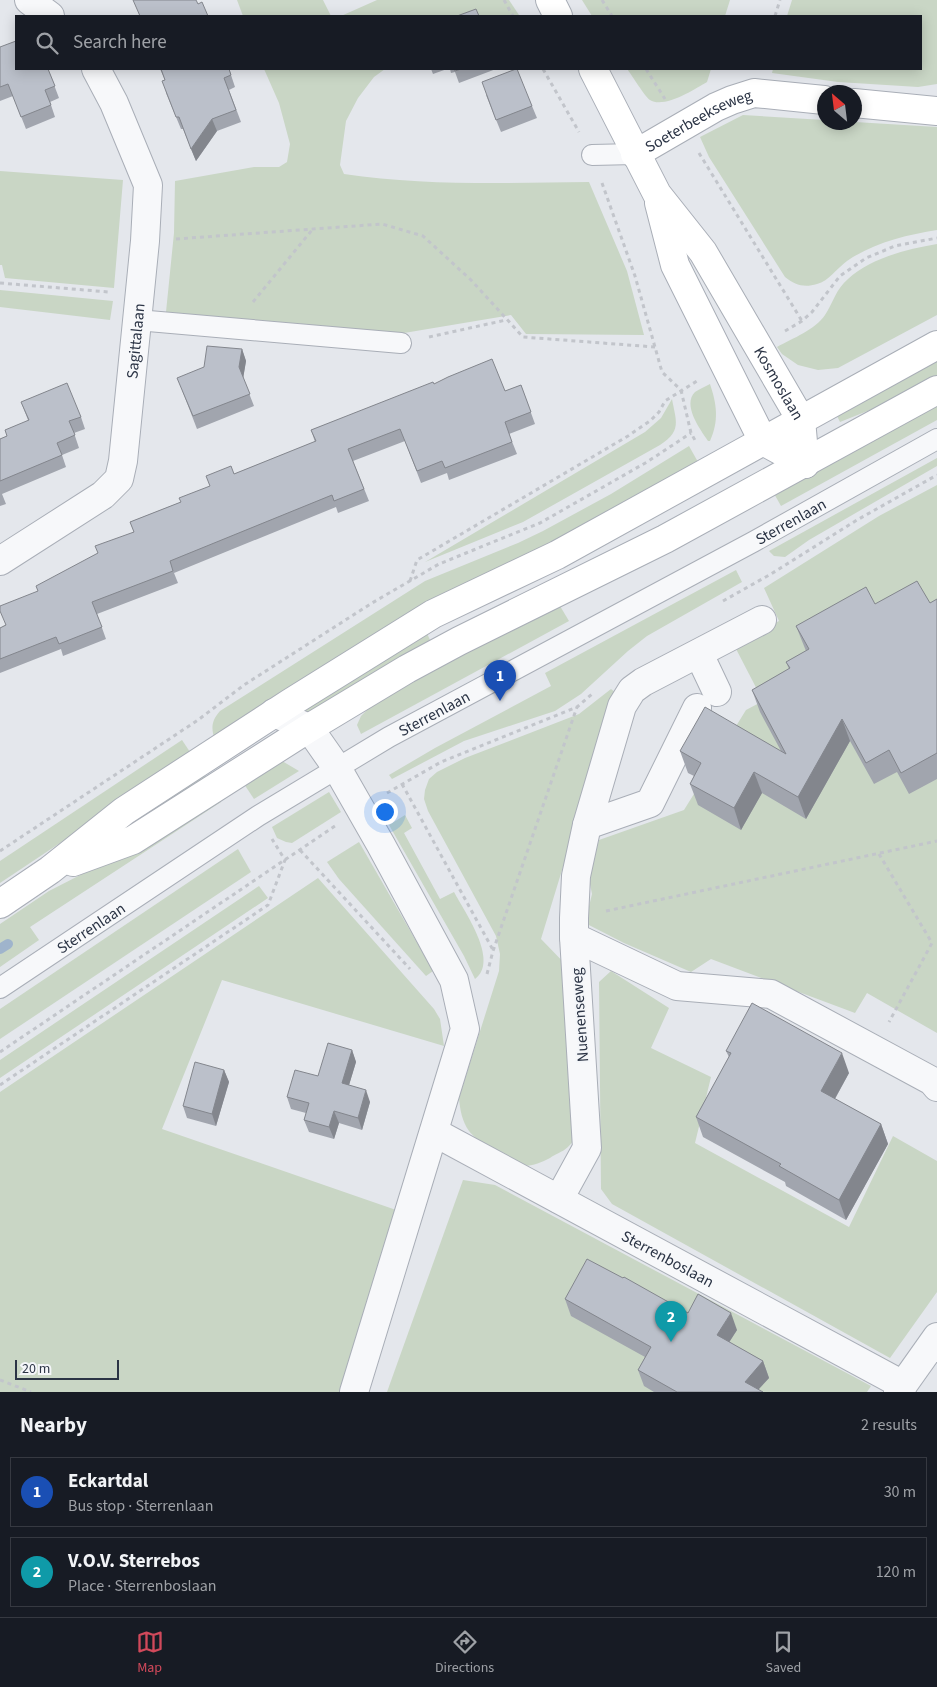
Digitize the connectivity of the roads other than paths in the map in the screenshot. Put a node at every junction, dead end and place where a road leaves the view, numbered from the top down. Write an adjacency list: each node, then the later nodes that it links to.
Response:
1 (29, 0): 3 (street)
2 (550, 0): 4 (main road)
3 (49, 15)
4 (558, 15)
5 (97, 70): 13 (street, Sagittalaan)
6 (593, 70): 10 (main road, Kosmoslaan)
7 (817, 99): 10 (main road, Soeterbeekseweg)
8 (862, 104): 9 (main road)
9 (937, 111)
10 (635, 154): 11 (lane); 12 (main road, Kosmoslaan)
11 (592, 155)
12 (657, 194): 17 (main road, Kosmoslaan); 19 (main road, Kosmoslaan)
13 (138, 308): 14 (lane); 21 (street, Sagittalaan)
14 (401, 343)
15 (937, 345): 17 (main road)
16 (937, 390): 20 (main road)
17 (801, 420): 19 (main road); 20 (main road, Kosmoslaan)
18 (937, 439): 26 (lane, Sterrenlaan)
19 (763, 442): 20 (main road); 24 (main road)
20 (805, 464): 25 (main road)
21 (0, 562)
22 (762, 620): 23 (street, Nuenenseweg)
23 (699, 654): 27 (street, Nuenenseweg); 27 (street)
24 (274, 713): 25 (street); 28 (main road)
25 (309, 728): 26 (street); 28 (main road)
26 (336, 768): 31 (lane, Sterrenlaan); 33 (street)
27 (587, 825): 30 (street, Nuenenseweg)
28 (50, 870): 29 (main road)
29 (0, 904)
30 (574, 927): 32 (street); 34 (street, Nuenenseweg)
31 (0, 988)
32 (937, 1087)
33 (434, 1132): 34 (street, Sterrenboslaan); 37 (street)
34 (559, 1199): 36 (street, Sterrenboslaan)
35 (937, 1338): 36 (street)
36 (900, 1388)
37 (354, 1392)

